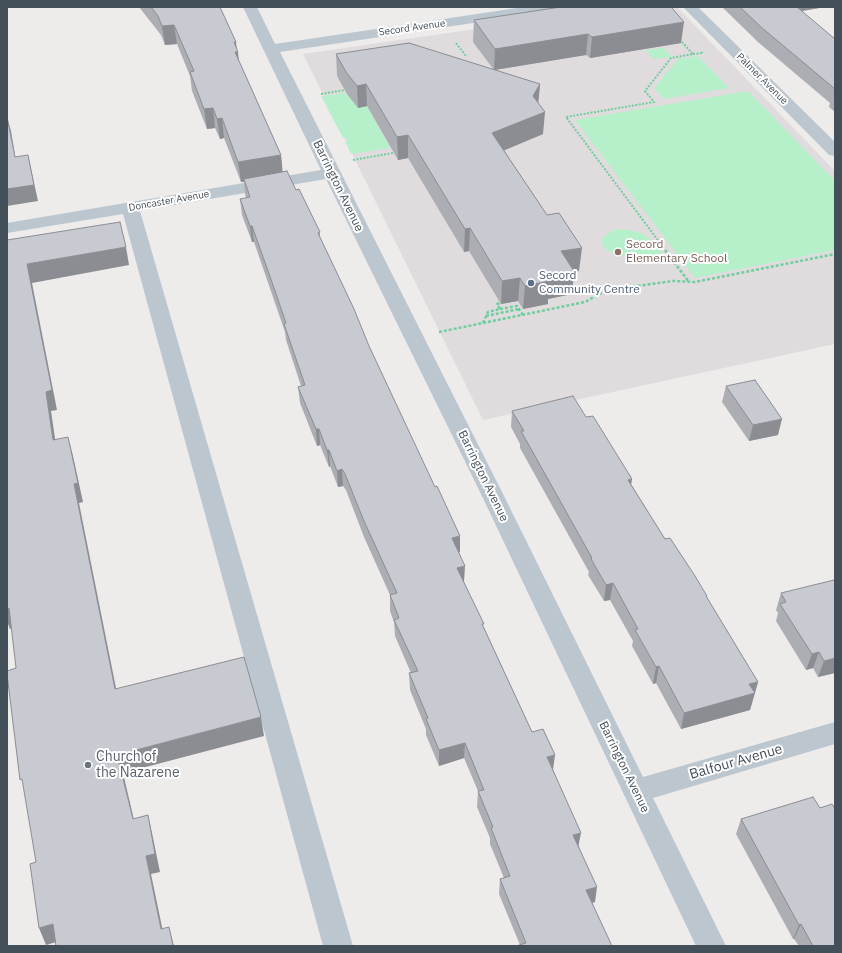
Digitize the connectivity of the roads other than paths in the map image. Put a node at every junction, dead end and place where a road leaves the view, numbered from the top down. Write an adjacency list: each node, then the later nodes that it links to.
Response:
1 (250, 7): 4 (street, Barrington Avenue)
2 (554, 7): 4 (street, Secord Avenue)
3 (690, 7): 5 (street, Palmer Avenue)
4 (270, 49): 6 (street, Barrington Avenue)
5 (835, 151)
6 (331, 173): 7 (street, Doncaster Avenue); 10 (street, Barrington Avenue)
7 (130, 207): 8 (street, Doncaster Avenue); 11 (street)
8 (7, 228)
9 (835, 733): 10 (street, Balfour Avenue)
10 (636, 791): 12 (street, Barrington Avenue)
11 (338, 946)
12 (711, 946)

